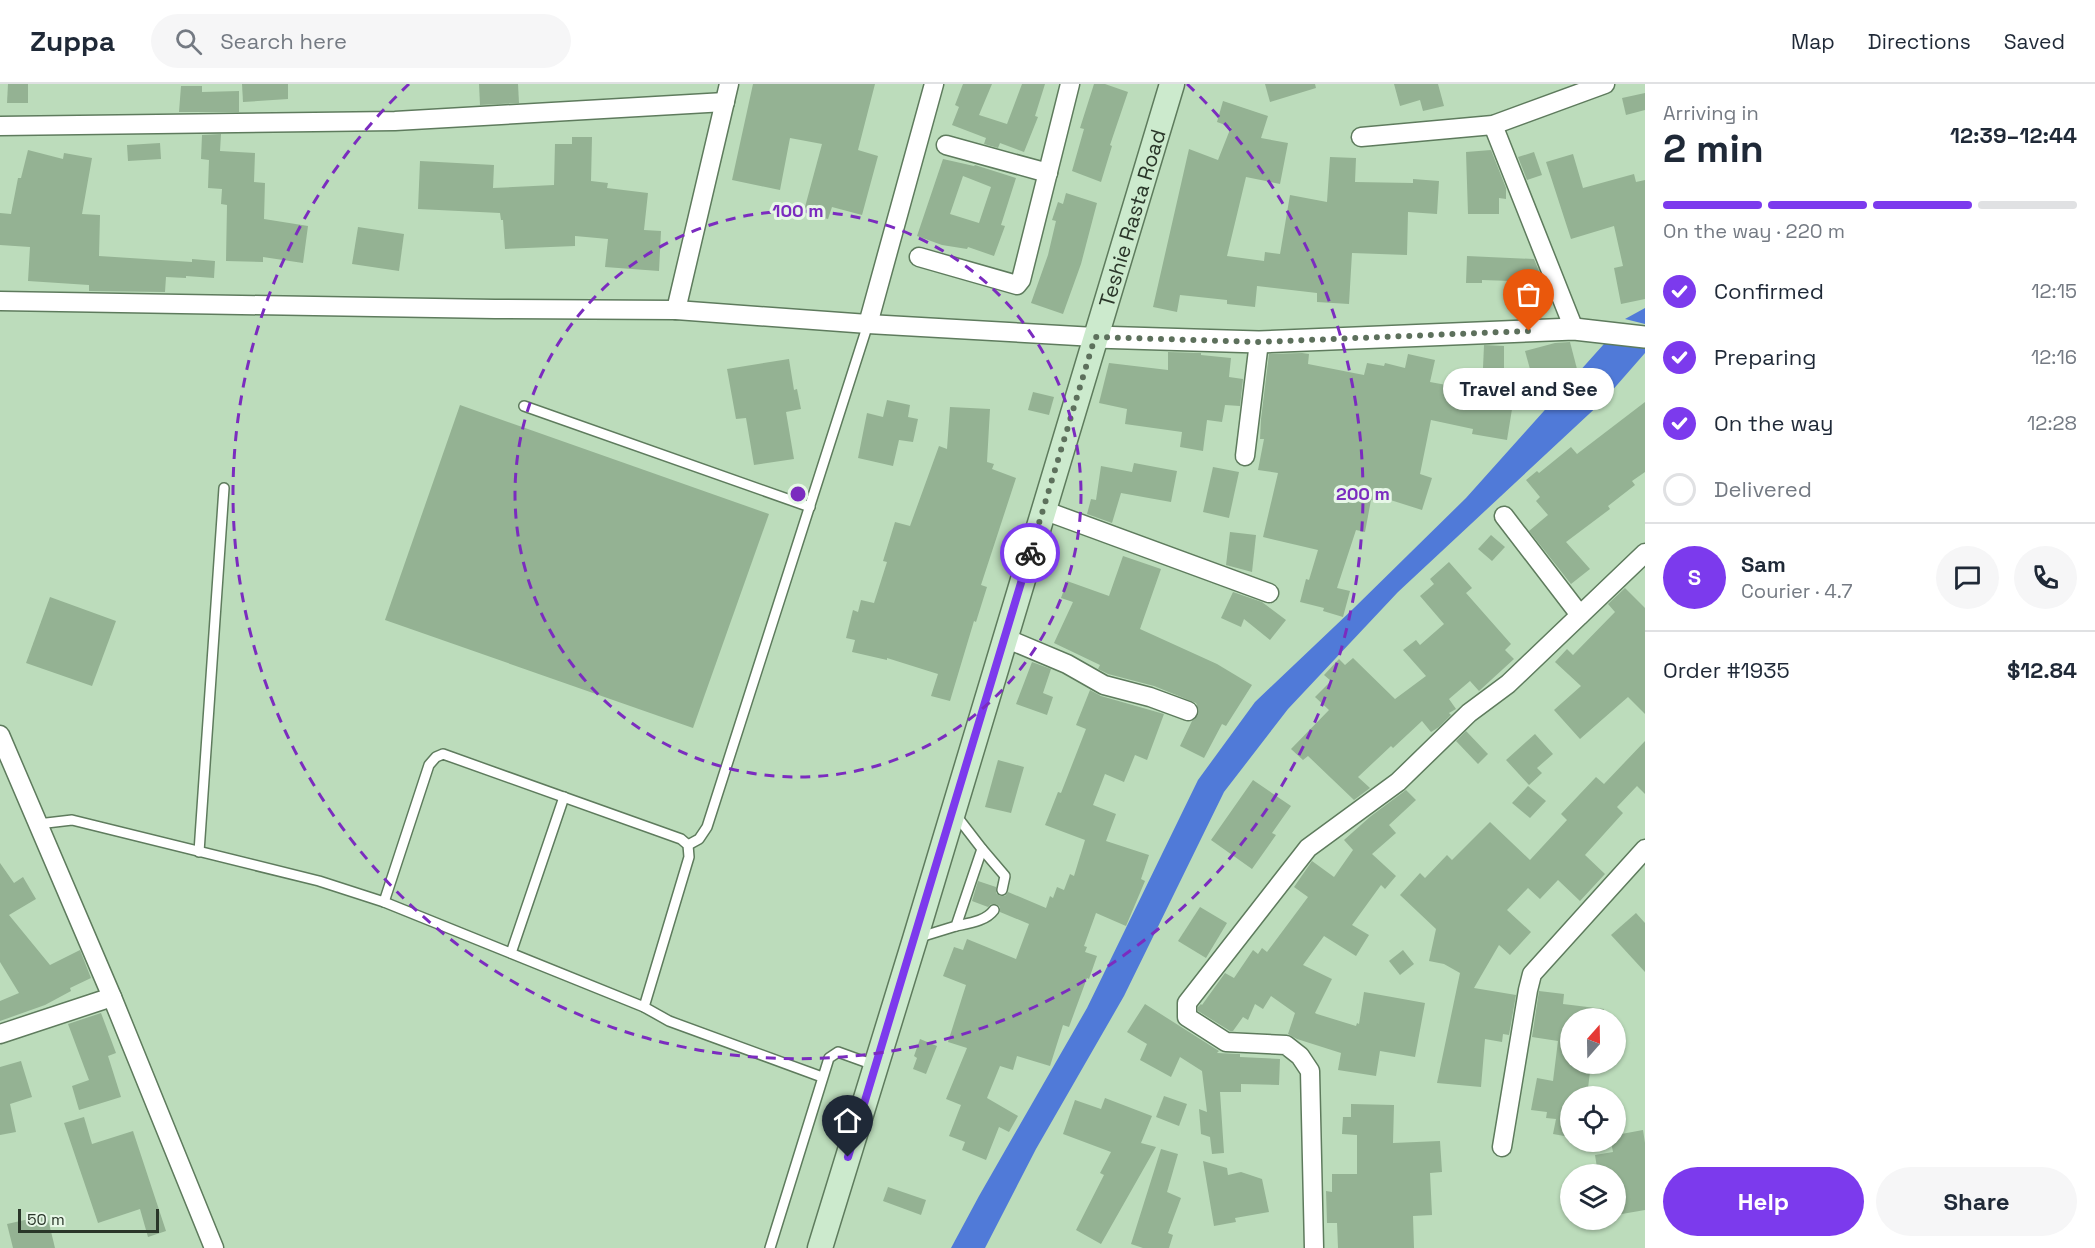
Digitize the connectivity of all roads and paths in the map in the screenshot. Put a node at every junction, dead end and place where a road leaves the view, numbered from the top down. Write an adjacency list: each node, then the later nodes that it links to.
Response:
1 (934, 84): 14 (street)
2 (1070, 84): 10 (street)
3 (1172, 84): 17 (main road, Teshie Rasta Road)
4 (1605, 84): 6 (street)
5 (727, 93): 7 (street); 13 (street)
6 (1493, 125): 8 (street); 15 (street)
7 (0, 126)
8 (1361, 137)
9 (945, 145): 10 (street)
10 (1048, 173): 11 (street)
11 (918, 257)
12 (0, 301): 13 (street)
13 (676, 310): 14 (street)
14 (868, 324): 17 (street); 22 (lane)
15 (1574, 329): 16 (street); 18 (street)
16 (1645, 336)
17 (1095, 337): 18 (street); 23 (main road, Teshie Rasta Road)
18 (1259, 342): 20 (street)
19 (524, 406): 22 (lane)
20 (1245, 456)
21 (224, 488): 37 (lane)
22 (810, 507): 34 (lane)
23 (1043, 510): 26 (street); 28 (main road, Teshie Rasta Road)
24 (1504, 516): 27 (street)
25 (1645, 553): 27 (street)
26 (1269, 593)
27 (1580, 615): 53 (street)
28 (1005, 638): 29 (street); 32 (main road, Teshie Rasta Road)
29 (1188, 711)
30 (0, 735): 33 (street)
31 (564, 797): 34 (lane); 39 (lane); 43 (lane)
32 (953, 812): 35 (lane); 42 (main road, Teshie Rasta Road)
33 (38, 824): 37 (lane); 44 (street)
34 (688, 845): 45 (lane)
35 (982, 849): 38 (lane); 41 (lane)
36 (1645, 849): 49 (street)
37 (199, 852): 39 (lane)
38 (1002, 890)
39 (384, 902): 43 (lane)
40 (994, 910): 41 (lane)
41 (956, 926): 42 (lane)
42 (915, 939): 47 (main road, Teshie Rasta Road)
43 (511, 953): 45 (lane)
44 (112, 997): 46 (street); 50 (street)
45 (644, 1006): 48 (lane)
46 (0, 1034)
47 (876, 1065): 48 (lane); 52 (main road, Teshie Rasta Road)
48 (822, 1077): 51 (lane)
49 (1502, 1147)
50 (214, 1248)
51 (770, 1248)
52 (820, 1248)
53 (1314, 1248)

